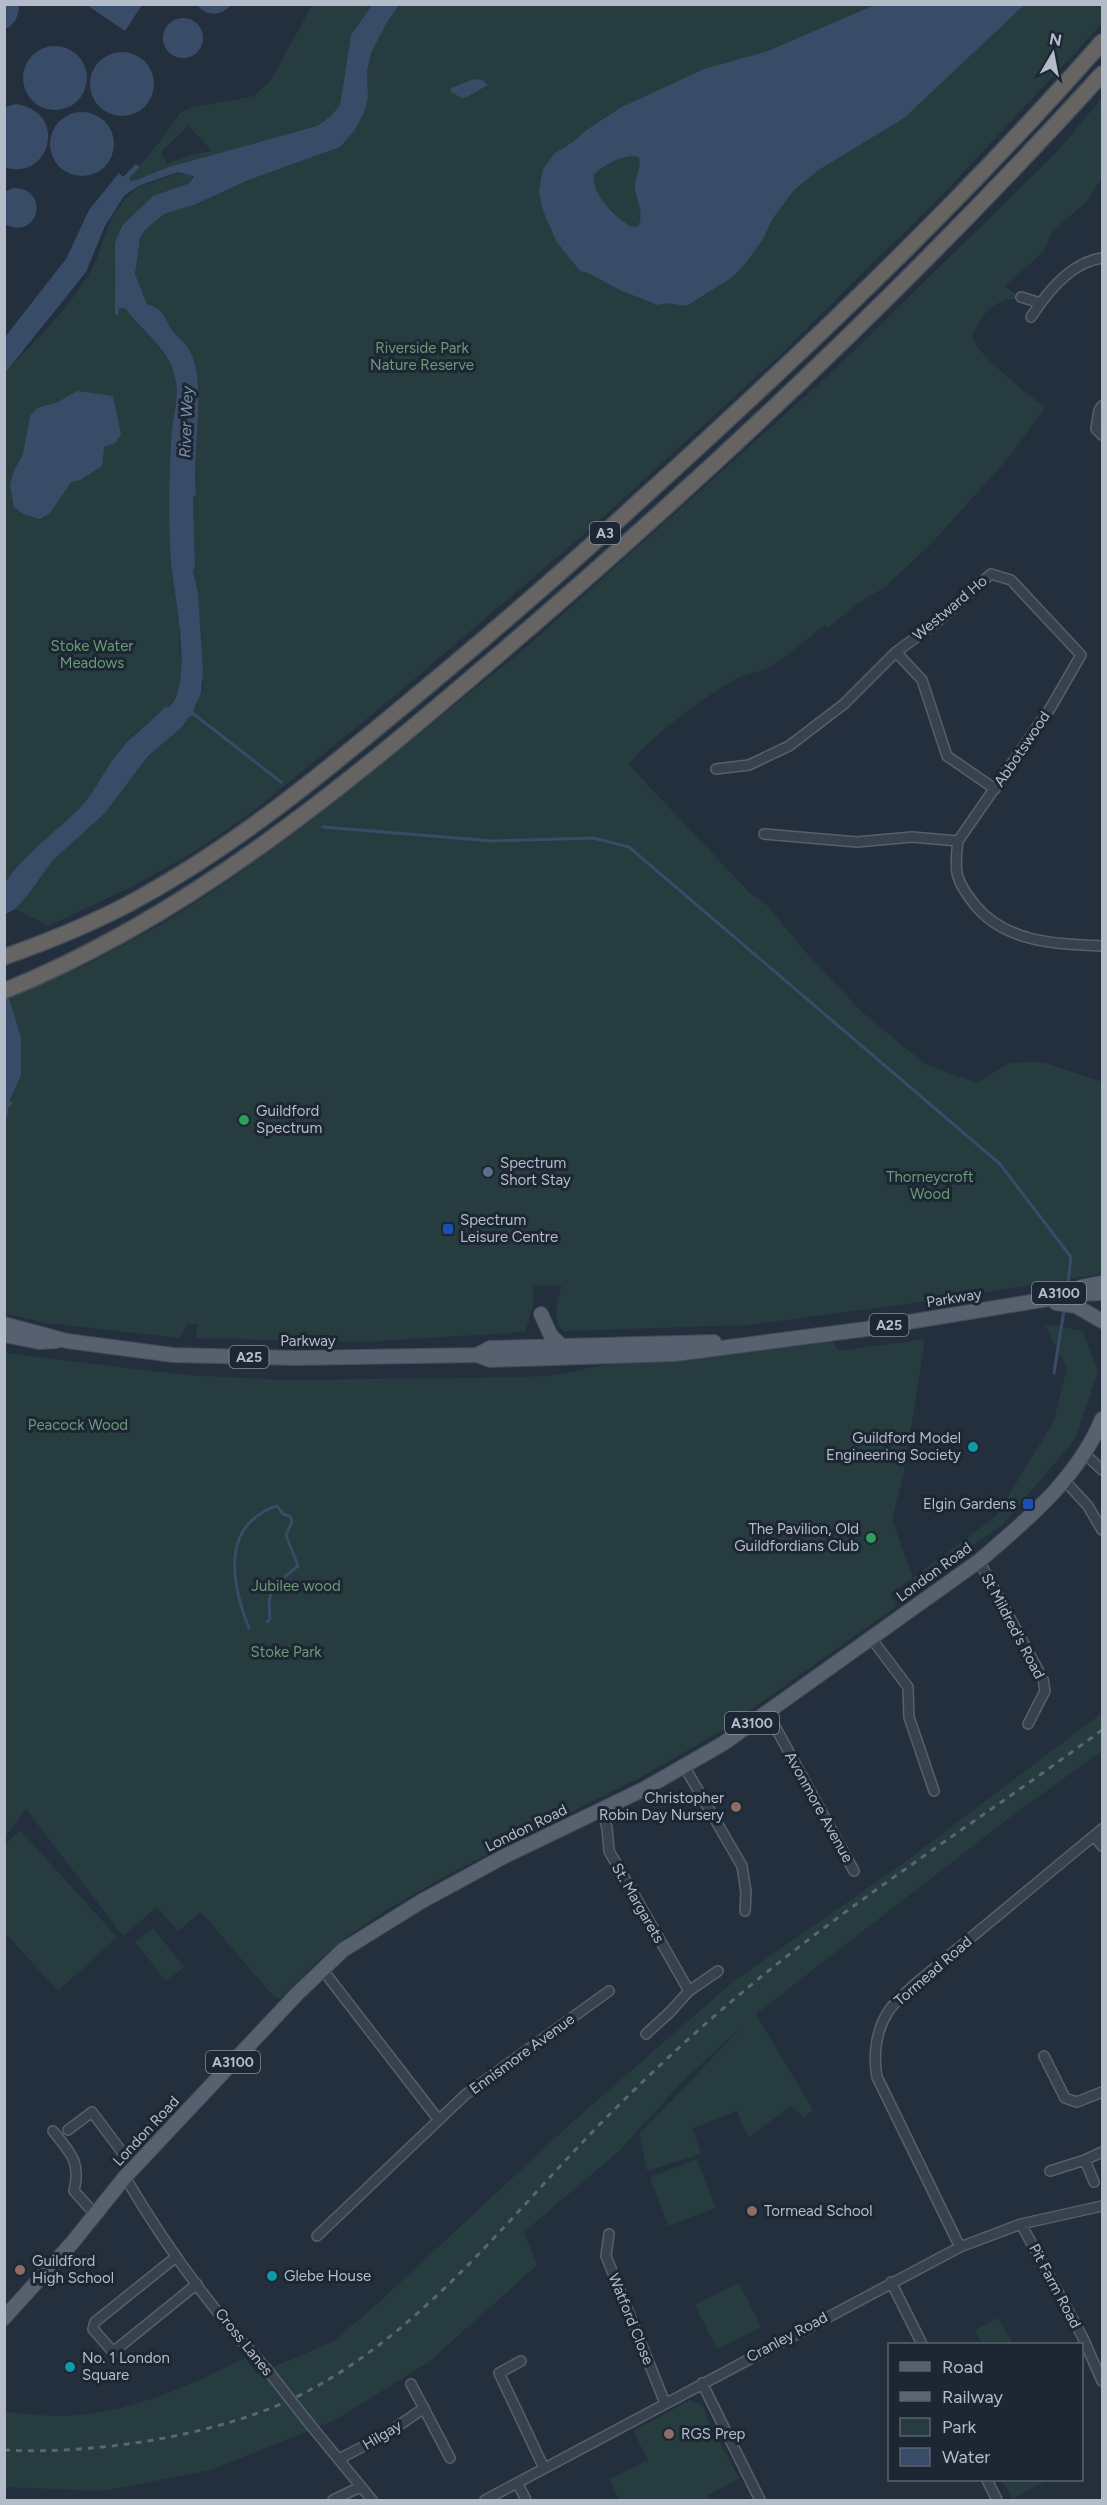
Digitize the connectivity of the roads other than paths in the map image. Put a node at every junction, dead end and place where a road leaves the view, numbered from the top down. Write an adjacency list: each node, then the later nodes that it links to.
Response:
1 (1102, 42): 16 (highway, A3)
2 (1102, 74): 17 (highway, A3)
3 (1102, 258): 5 (street)
4 (1021, 297): 5 (street)
5 (1040, 303): 6 (street)
6 (1031, 317)
7 (1102, 406): 8 (street)
8 (1102, 435)
9 (896, 652): 10 (street, Westward Ho); 11 (street, Westward Ho); 12 (street)
10 (1081, 655): 12 (street, Abbotswood)
11 (716, 769)
12 (995, 789): 14 (street, Abbotswood)
13 (764, 834): 14 (street)
14 (958, 841): 15 (street)
15 (1102, 946)
16 (10, 955)
17 (23, 980): 18 (highway); 19 (highway)
18 (4, 983)
19 (4, 991)
20 (1102, 1282): 22 (main road, A3100)
21 (1102, 1293): 22 (main road, A25)
22 (1015, 1305): 24 (main road, A25); 27 (main road, Parkway / A25)
23 (541, 1314): 29 (main road)
24 (1102, 1321)
25 (4, 1323): 28 (main road, Parkway / A25)
26 (4, 1335): 28 (main road, Parkway / A25)
27 (791, 1339): 29 (main road, Parkway / A25); 30 (main road, Parkway / A25)
28 (67, 1341): 30 (main road, Parkway / A25)
29 (562, 1346): 30 (main road, Parkway / A25)
30 (477, 1356)
31 (1102, 1419): 32 (main road, London Road / A3100)
32 (1085, 1454): 33 (street); 34 (main road, London Road / A3100)
33 (1102, 1470)
34 (1064, 1480): 35 (street); 36 (main road, London Road / A3100)
35 (1102, 1530)
36 (979, 1561): 37 (main road, London Road / A3100); 39 (street, St Mildred's Road)
37 (871, 1638): 38 (main road, London Road / A3100); 41 (street)
38 (767, 1712): 40 (main road, London Road / A3100); 46 (street, Avonmore Avenue)
39 (1028, 1724)
40 (684, 1766): 42 (main road, London Road / A3100); 47 (street)
41 (934, 1791)
42 (602, 1809): 48 (main road, London Road / A3100); 51 (street, St. Margarets)
43 (1102, 1829): 44 (street, Tormead Road)
44 (1094, 1836): 45 (street); 68 (street, Tormead Road)
45 (1102, 1846)
46 (854, 1871)
47 (745, 1911)
48 (322, 1969): 55 (street); 61 (main road, London Road / A3100)
49 (718, 1971): 51 (street)
50 (609, 1991): 55 (street, Ennismore Avenue)
51 (689, 1991): 52 (street)
52 (646, 2034)
53 (1044, 2056): 54 (street)
54 (1102, 2092)
55 (438, 2120): 67 (street, Ennismore Avenue)
56 (68, 2130): 61 (street, Cross Lanes)
57 (53, 2131): 64 (street)
58 (1102, 2152): 59 (street)
59 (1085, 2160): 60 (street); 62 (street)
60 (1050, 2171)
61 (129, 2173): 64 (main road, London Road / A3100); 69 (street, Cross Lanes)
62 (1094, 2182)
63 (1102, 2206): 65 (street, Cranley Road)
64 (94, 2213): 72 (main road, London Road / A3100)
65 (1021, 2224): 68 (street, Cranley Road); 75 (street, Pit Farm Road)
66 (609, 2234): 78 (street, Watford Close)
67 (317, 2235)
68 (960, 2247): 70 (street, Cranley Road)
69 (177, 2257): 71 (street, Cross Lanes); 71 (street)
70 (891, 2282): 73 (street); 76 (street, Cranley Road)
71 (197, 2284): 81 (street, Cross Lanes, bridge)
72 (4, 2318)
73 (922, 2343)
74 (521, 2361): 82 (street)
75 (1102, 2381)
76 (702, 2383): 78 (street, Cranley Road); 90 (street)
77 (411, 2384): 79 (street)
78 (665, 2403): 82 (street, Cranley Road)
79 (424, 2408): 80 (street); 81 (street, Hilgay)
80 (450, 2458)
81 (339, 2459): 85 (street, Cross Lanes)
82 (544, 2468): 84 (street, Cranley Road)
83 (988, 2481): 91 (street)
84 (518, 2484): 88 (street, Cranley Road); 89 (street)
85 (360, 2487): 86 (street); 87 (street, Cross Lanes)
86 (333, 2500)
87 (372, 2500)
88 (485, 2500)
89 (526, 2500)
90 (760, 2500)
91 (997, 2500)

